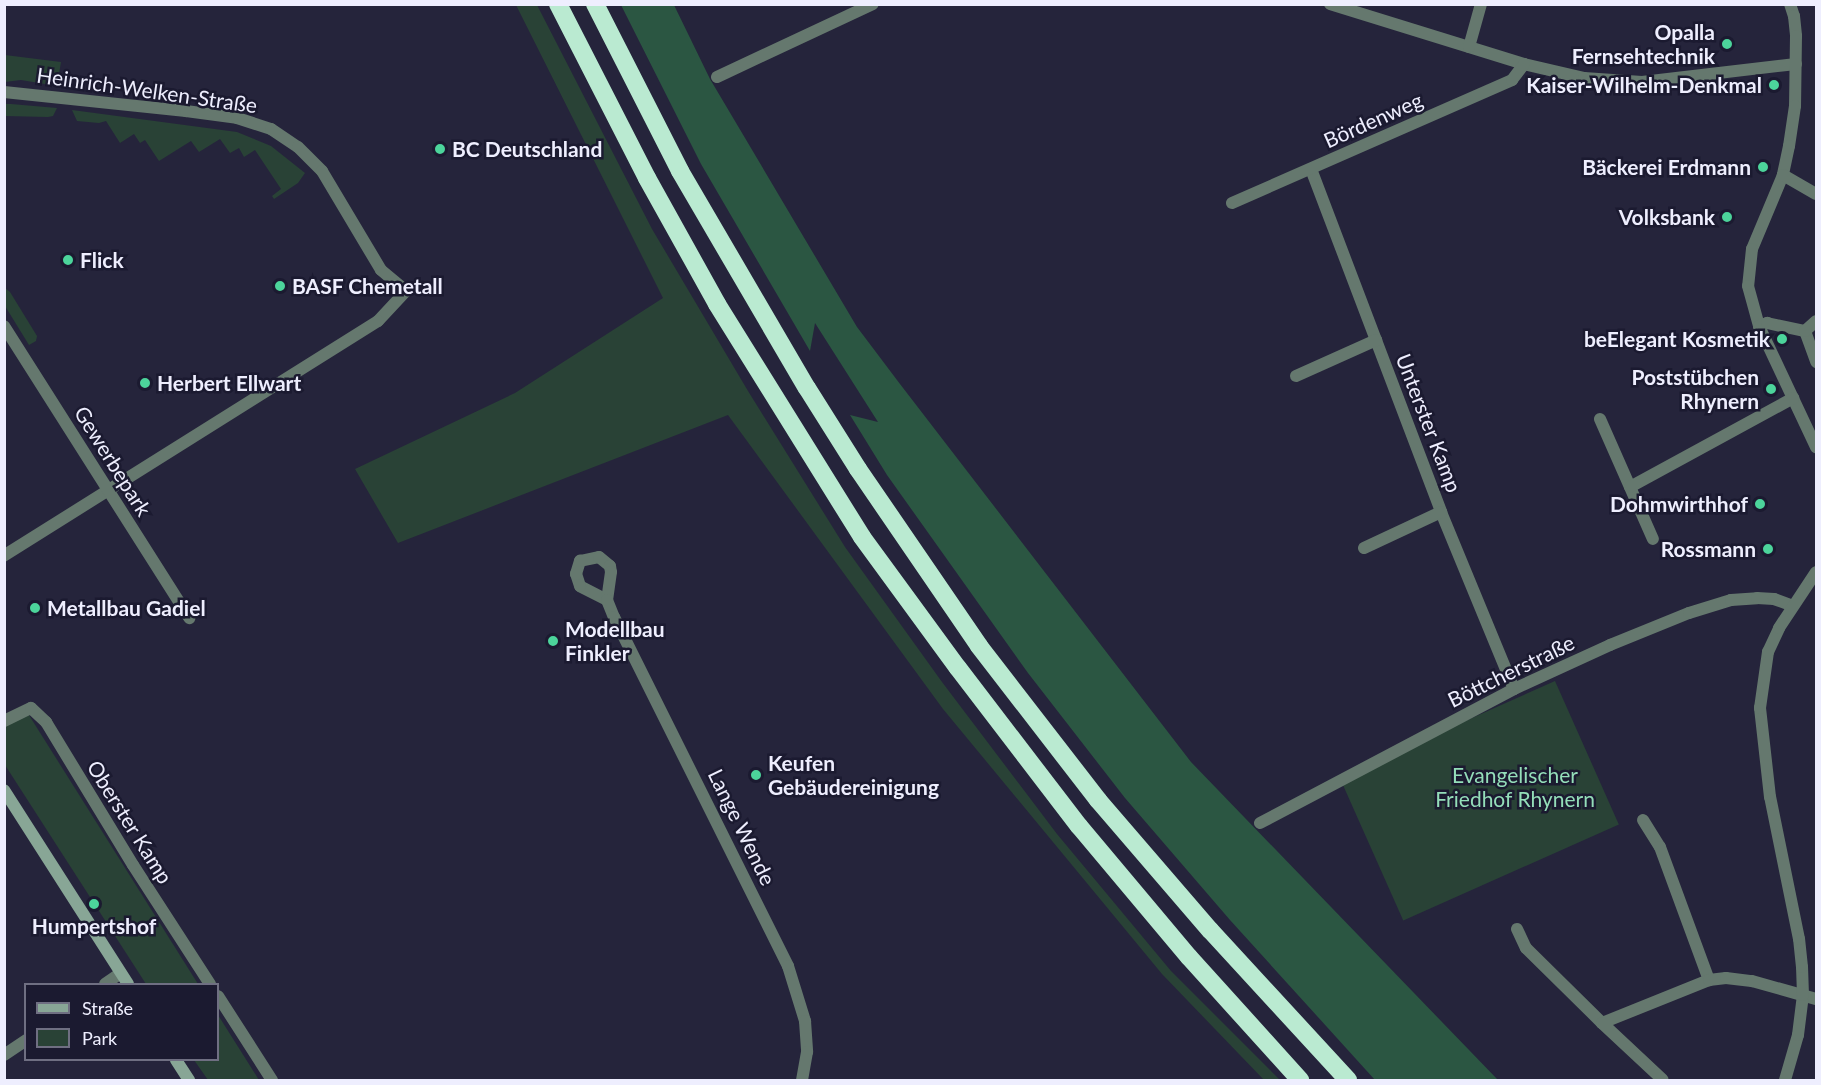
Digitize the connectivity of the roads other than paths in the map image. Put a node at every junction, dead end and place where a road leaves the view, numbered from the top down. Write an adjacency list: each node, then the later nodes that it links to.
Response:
1 (558, 4): 57 (highway)
2 (595, 4): 58 (highway)
3 (873, 4): 10 (street)
4 (1330, 4): 7 (street)
5 (1481, 4): 7 (street)
6 (1790, 4): 9 (street)
7 (1469, 47): 8 (street)
8 (1524, 64): 9 (street); 12 (street, Bördenweg)
9 (1796, 64): 13 (street)
10 (717, 77)
11 (4, 92): 27 (street, Heinrich-Welken-Straße)
12 (1311, 169): 15 (street, Bördenweg); 20 (street, Unterster Kamp)
13 (1783, 175): 14 (street); 18 (street)
14 (1816, 194)
15 (1232, 203)
16 (1816, 321): 19 (street)
17 (4, 326): 27 (street, Gewerbepark)
18 (1760, 326): 19 (street); 23 (street)
19 (1805, 331): 21 (street)
20 (1376, 340): 22 (street); 28 (street, Unterster Kamp)
21 (1816, 362)
22 (1296, 376)
23 (1793, 398): 25 (street); 26 (street)
24 (1600, 419): 26 (street)
25 (1816, 447)
26 (1630, 487): 29 (street)
27 (108, 491): 31 (street, Heinrich-Welken-Straße); 35 (street, Gewerbepark)
28 (1442, 512): 30 (street); 36 (street, Unterster Kamp)
29 (1653, 539)
30 (1364, 548)
31 (4, 556)
32 (1816, 572): 34 (street)
33 (607, 600): 56 (street, Lange Wende)
34 (1793, 606): 36 (street, Böttcherstraße); 47 (street)
35 (189, 618)
36 (1514, 689): 40 (street, Böttcherstraße)
37 (4, 721): 46 (street, Oberster Kamp)
38 (4, 790): 42 (main road)
39 (1643, 820): 43 (street)
40 (1260, 823)
41 (1517, 929): 50 (street)
42 (121, 973): 44 (street); 45 (main road)
43 (1709, 980): 47 (street); 50 (street)
44 (106, 983)
45 (127, 983)
46 (209, 983)
47 (1803, 995): 49 (street); 60 (street)
48 (219, 998): 55 (street)
49 (1816, 999)
50 (1602, 1023): 59 (street)
51 (24, 1041): 52 (street)
52 (4, 1055)
53 (177, 1061): 54 (main road)
54 (189, 1080)
55 (272, 1080)
56 (802, 1080)
57 (1300, 1080)
58 (1348, 1080)
59 (1663, 1080)
60 (1785, 1080)

